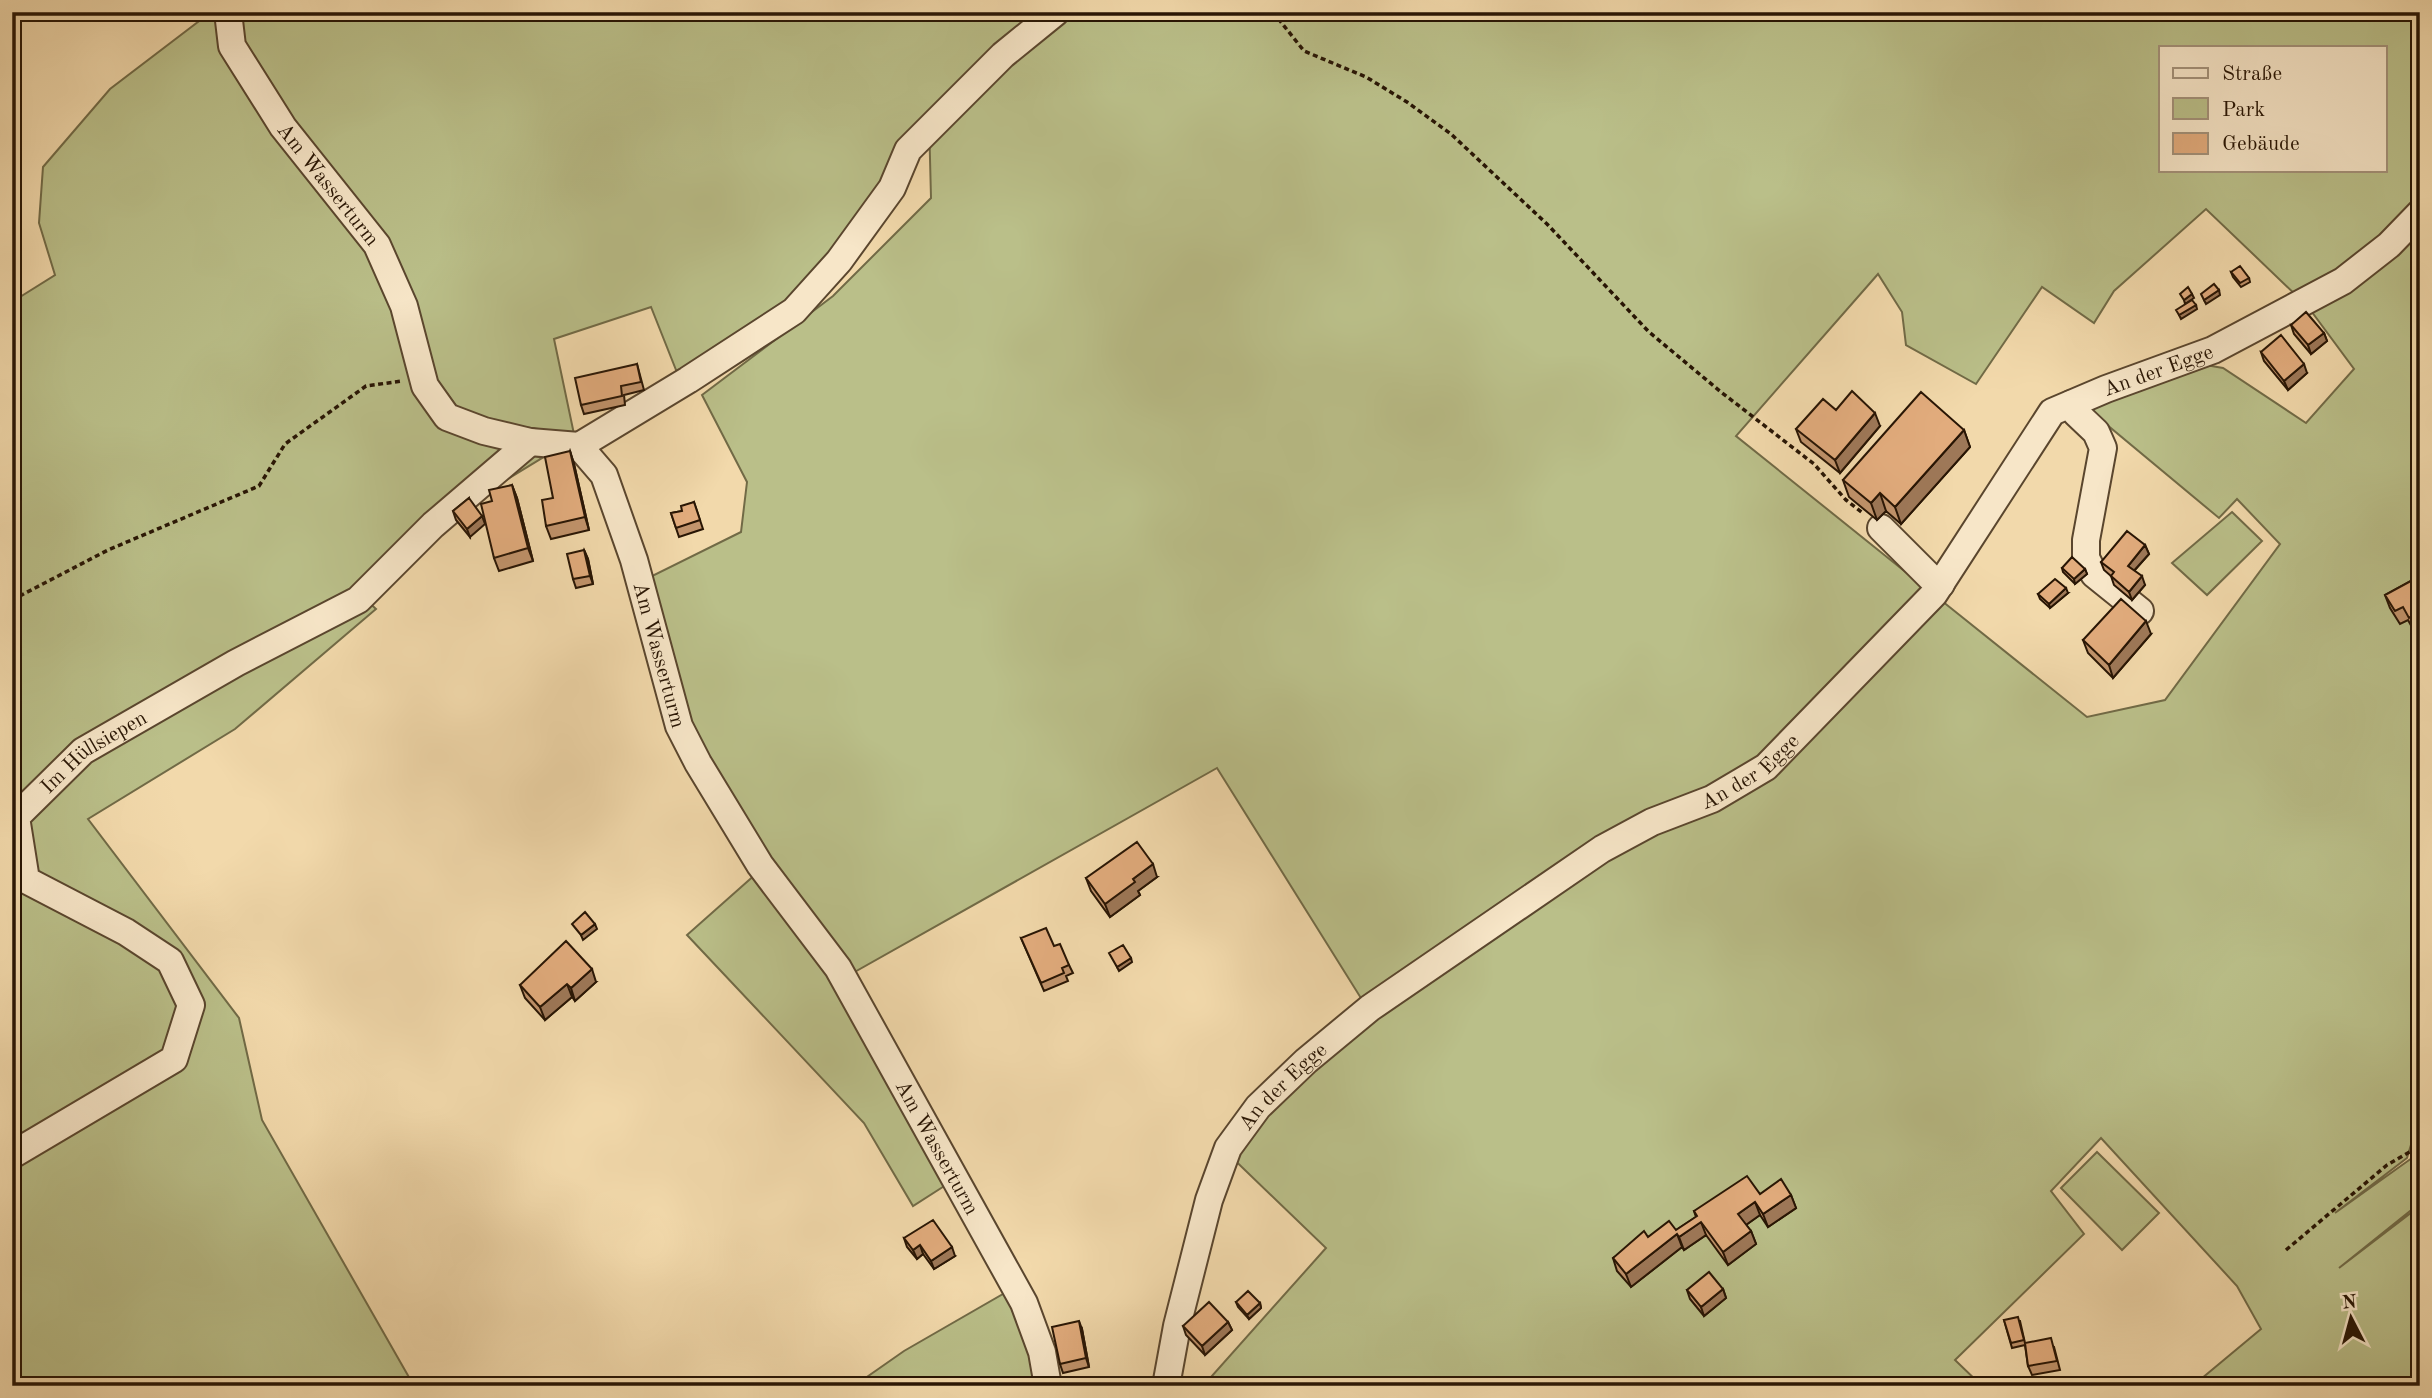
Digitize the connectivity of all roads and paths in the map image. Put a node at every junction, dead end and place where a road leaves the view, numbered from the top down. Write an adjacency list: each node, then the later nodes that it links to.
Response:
1 (228, 12): 5 (street, Am Wasserturm)
2 (1056, 12): 8 (street)
3 (1273, 12): 9 (path)
4 (2420, 213): 6 (street, An der Egge)
5 (425, 386): 7 (street, Am Wasserturm); 11 (path)
6 (2071, 404): 10 (street, An der Egge); 12 (street)
7 (530, 442): 8 (street, Am Wasserturm); 14 (street, Im Hüllsiepen)
8 (579, 446): 18 (street, Am Wasserturm)
9 (1881, 528): 10 (street)
10 (1941, 584): 19 (street, An der Egge)
11 (12, 600)
12 (2140, 611)
13 (2420, 1146): 15 (path)
14 (12, 1154)
15 (2286, 1250)
16 (27, 1382): 17 (path)
17 (17, 1386)
18 (1048, 1386)
19 (1166, 1386)

